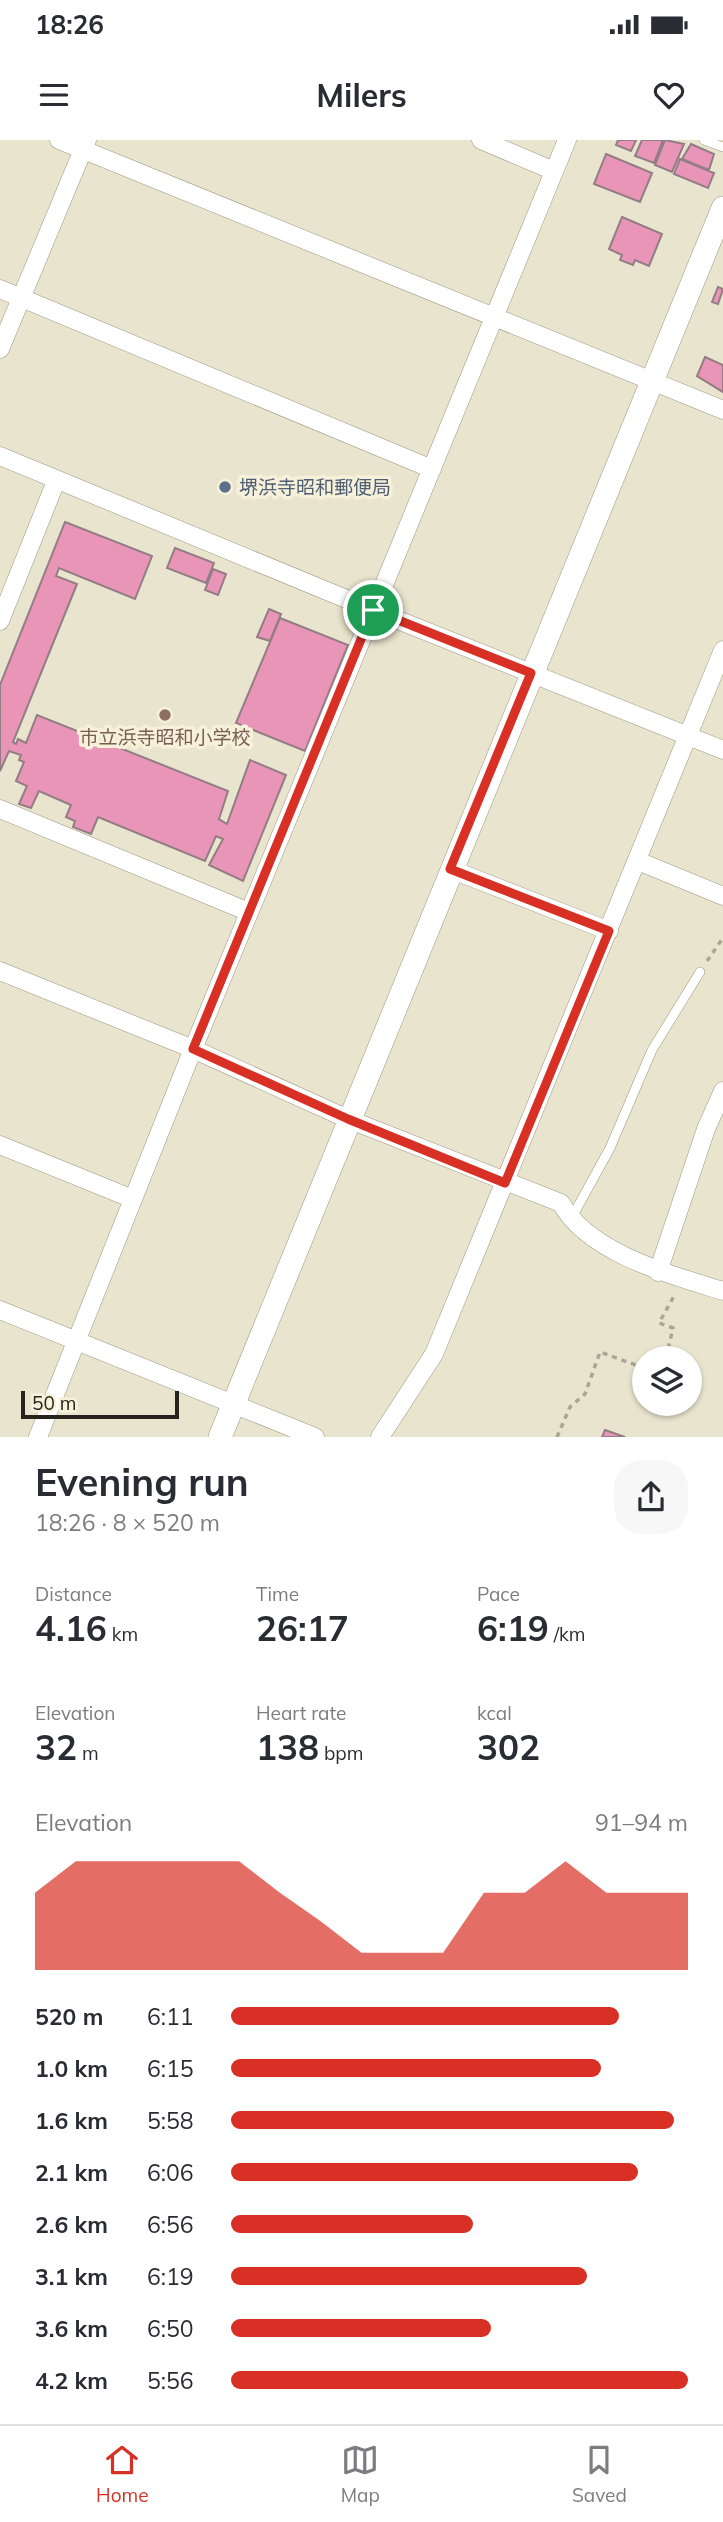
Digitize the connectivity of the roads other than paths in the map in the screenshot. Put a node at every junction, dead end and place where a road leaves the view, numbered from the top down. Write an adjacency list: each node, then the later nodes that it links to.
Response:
1 (59, 140): 5 (street)
2 (481, 140): 7 (street)
3 (567, 140): 7 (street)
4 (704, 140): 6 (lane)
5 (85, 145): 10 (street); 11 (street)
6 (723, 147)
7 (554, 171): 11 (street)
8 (723, 208): 13 (street)
9 (0, 289): 10 (street)
10 (22, 297): 12 (street); 16 (street)
11 (494, 318): 13 (street); 16 (street)
12 (0, 349)
13 (652, 383): 14 (street); 21 (street)
14 (723, 410)
15 (0, 456): 17 (street)
16 (432, 469): 18 (street)
17 (56, 481): 18 (street); 19 (street)
18 (373, 610): 21 (street); 28 (street)
19 (0, 621)
20 (723, 650): 22 (street)
21 (531, 673): 22 (street); 26 (street)
22 (688, 736): 23 (street); 25 (street)
23 (723, 750)
24 (0, 808): 28 (street)
25 (638, 861): 27 (street); 29 (street)
26 (450, 869): 29 (street); 34 (street)
27 (723, 896)
28 (249, 912): 32 (street)
29 (609, 931): 36 (street)
30 (0, 971): 32 (street)
31 (700, 972): 38 (lane)
32 (193, 1049): 34 (street); 37 (street)
33 (723, 1091): 39 (street)
34 (348, 1119): 36 (street); 43 (street)
35 (0, 1145): 37 (street)
36 (505, 1183): 38 (street); 47 (street)
37 (133, 1199): 42 (street)
38 (571, 1221): 39 (street)
39 (658, 1272): 40 (street)
40 (723, 1291)
41 (0, 1310): 42 (street)
42 (77, 1342): 43 (street); 44 (street)
43 (233, 1406): 45 (street); 46 (street)
44 (38, 1437)
45 (220, 1437)
46 (315, 1437)
47 (380, 1437)

